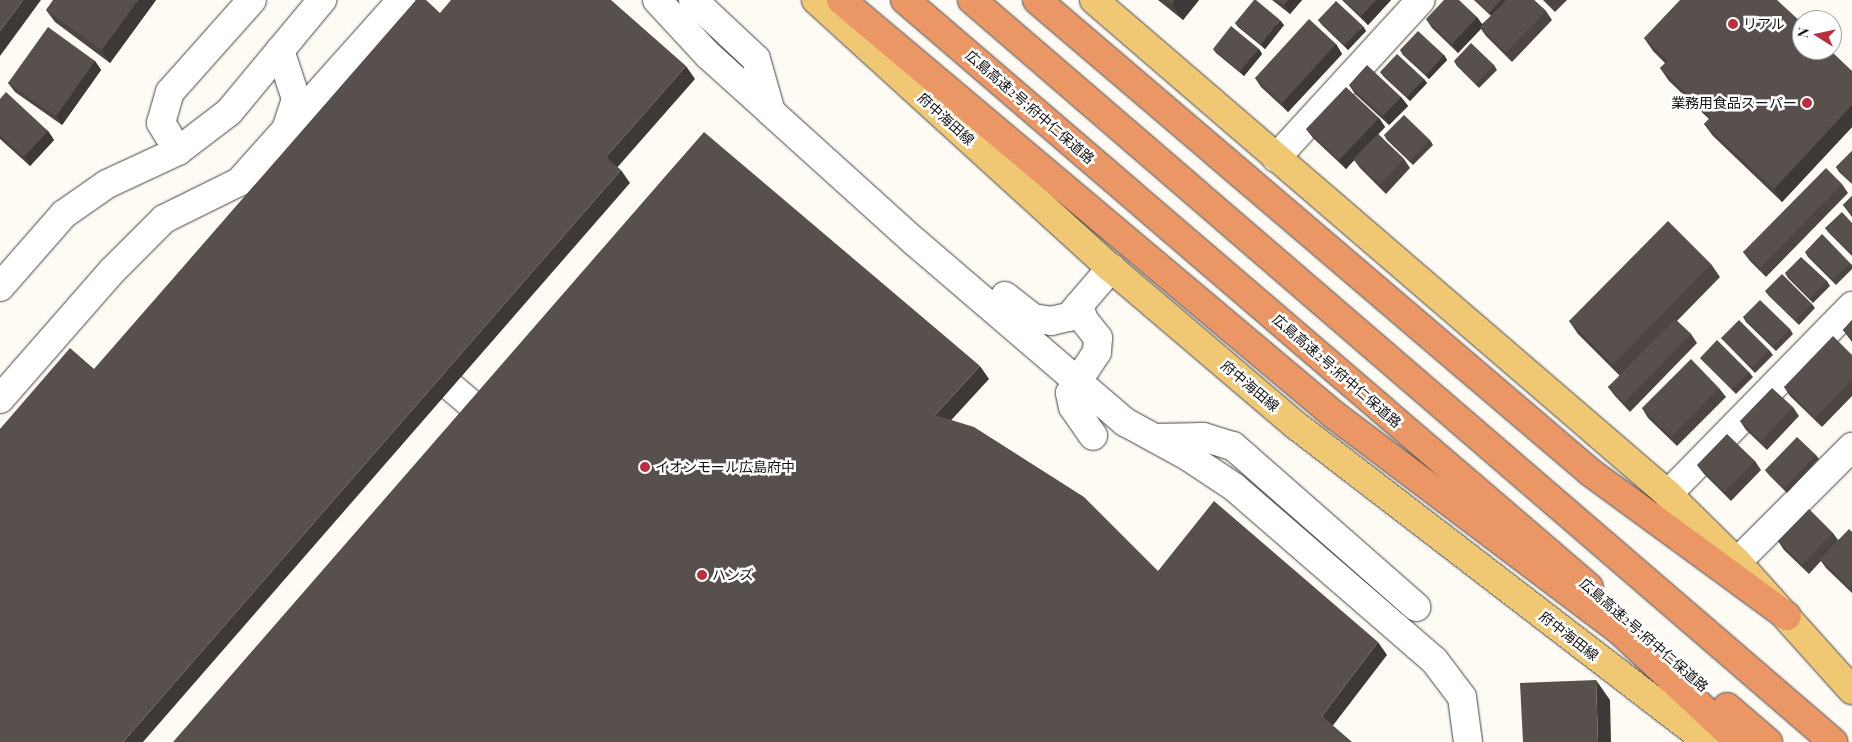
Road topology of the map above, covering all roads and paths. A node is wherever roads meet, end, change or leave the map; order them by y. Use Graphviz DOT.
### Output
graph roads {
  1 [pos="322,0"];
  2 [pos="402,0"];
  3 [pos="657,0"];
  4 [pos="693,0"];
  5 [pos="816,0"];
  6 [pos="841,0"];
  7 [pos="905,0"];
  8 [pos="972,0"];
  9 [pos="1037,0"];
  10 [pos="1094,0"];
  11 [pos="1421,0"];
  12 [pos="239,4"];
  13 [pos="280,50"];
  14 [pos="771,112"];
  15 [pos="287,129"];
  16 [pos="178,151"];
  17 [pos="1276,158"];
  18 [pos="944,266"];
  19 [pos="1111,268"];
  20 [pos="0,287"];
  21 [pos="1079,305"];
  22 [pos="1852,306"];
  23 [pos="1075,380"];
  24 [pos="402,382"];
  25 [pos="0,399"];
  26 [pos="1093,436"];
  27 [pos="506,437"];
  28 [pos="1155,438"];
  29 [pos="1852,447"];
  30 [pos="1668,494"];
  31 [pos="1737,562"];
  32 [pos="1416,607"];
  33 [pos="1787,616"];
  34 [pos="1852,690"];
  35 [pos="1468,742"];
  36 [pos="1708,742"];
  37 [pos="1739,742"];
  38 [pos="1768,742"];
  39 [pos="1833,742"];
  1 -- 13 [label="street"];
  2 -- 15 [label="street"];
  3 -- 14 [label="street"];
  4 -- 14 [label="street"];
  5 -- 19 [label="main road, 府中海田線"];
  6 -- 37 [label="highway"];
  7 -- 38 [label="highway, 広島高速2号;府中仁保道路"];
  8 -- 39 [label="highway"];
  9 -- 33 [label="highway"];
  10 -- 17 [label="main road"];
  11 -- 17 [label="street"];
  12 -- 16 [label="street"];
  13 -- 15 [label="street"];
  13 -- 16 [label="street"];
  14 -- 18 [label="street"];
  15 -- 25 [label="street"];
  16 -- 20 [label="street"];
  17 -- 30 [label="main road"];
  18 -- 21 [label="street"];
  18 -- 23 [label="street"];
  19 -- 21 [label="street"];
  19 -- 36 [label="main road, 府中海田線"];
  21 -- 23 [label="street"];
  22 -- 30 [label="street"];
  23 -- 26 [label="street"];
  23 -- 28 [label="street"];
  24 -- 27 [label="street"];
  28 -- 32 [label="street"];
  28 -- 35 [label="street"];
  29 -- 31 [label="street"];
  30 -- 31 [label="main road"];
  31 -- 33 [label="main road"];
  33 -- 34 [label="main road"];
}
